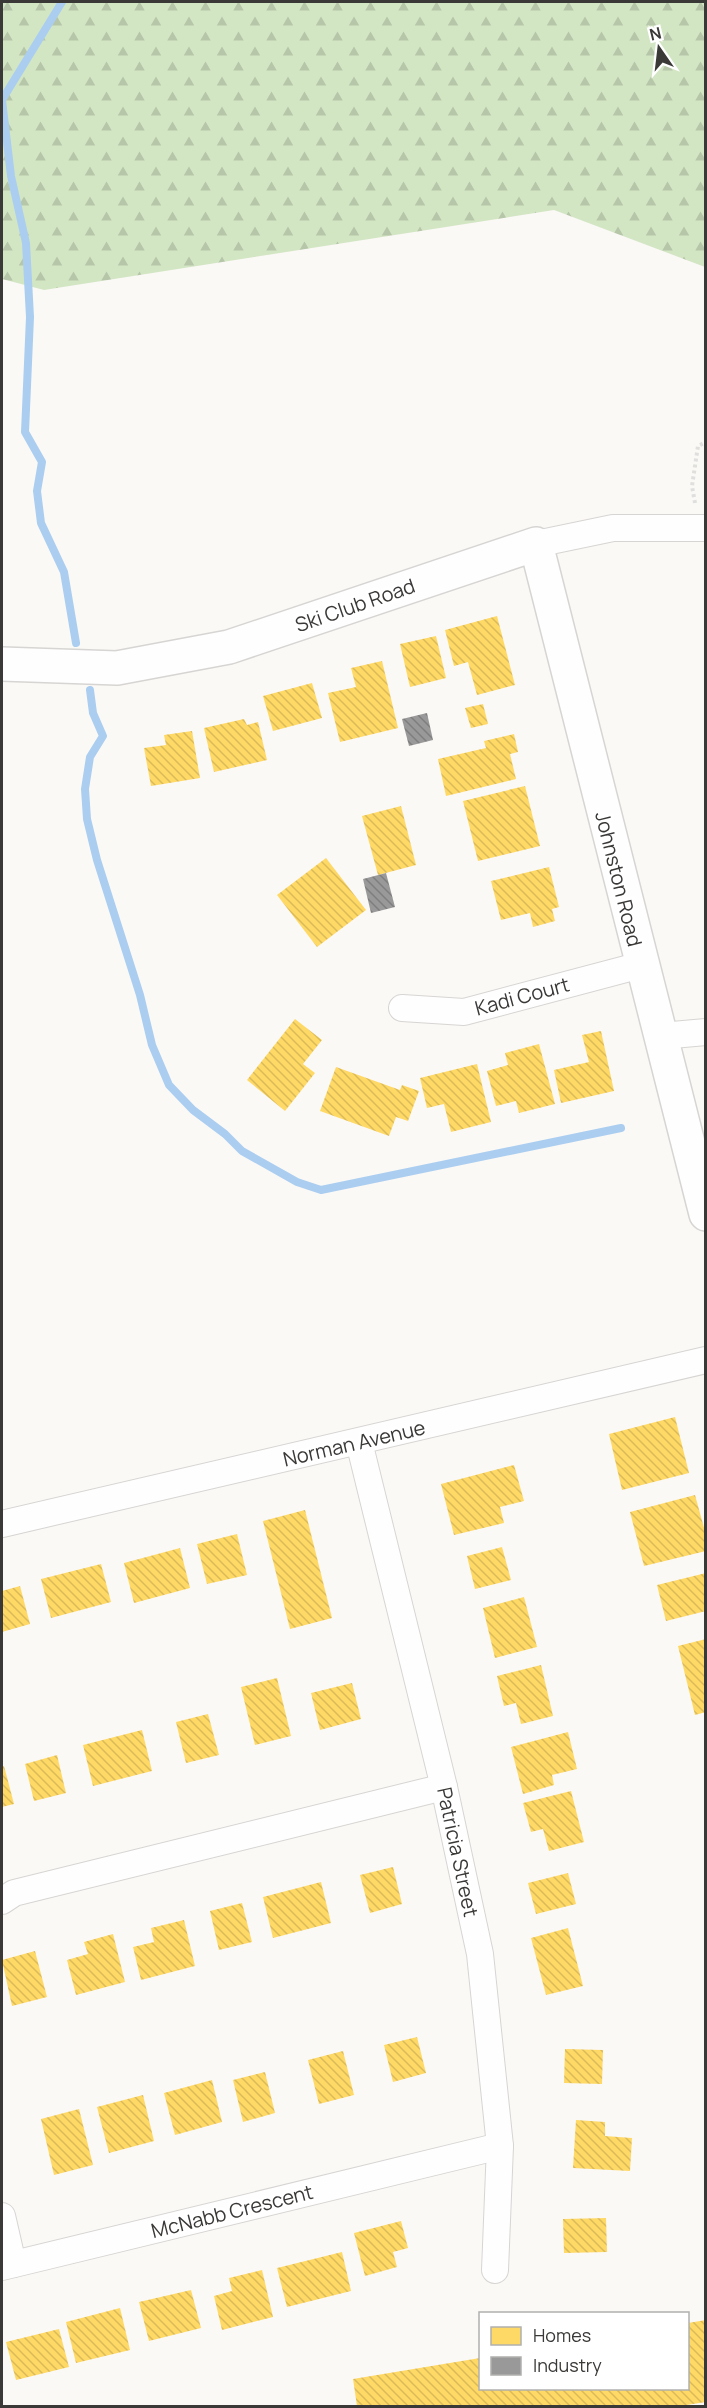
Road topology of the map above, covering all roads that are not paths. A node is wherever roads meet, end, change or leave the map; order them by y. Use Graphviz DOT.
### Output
graph roads {
  1 [pos="702,528"];
  2 [pos="536,544"];
  3 [pos="2,664"];
  4 [pos="641,965"];
  5 [pos="402,1008"];
  6 [pos="705,1032"];
  7 [pos="661,1036"];
  8 [pos="705,1214"];
  9 [pos="705,1360"];
  10 [pos="359,1442"];
  11 [pos="2,1524"];
  12 [pos="444,1787"];
  13 [pos="2,1901"];
  14 [pos="500,2146"];
  15 [pos="2,2216"];
  16 [pos="7,2266"];
  17 [pos="495,2270"];
  1 -- 2 [label="street, Ski Club Road"];
  2 -- 3 [label="street, Ski Club Road"];
  2 -- 4 [label="street, Johnston Road"];
  4 -- 5 [label="street, Kadi Court"];
  4 -- 7 [label="street, Johnston Road"];
  6 -- 7 [label="street"];
  7 -- 8 [label="street, Johnston Road"];
  9 -- 10 [label="street, Norman Avenue"];
  10 -- 11 [label="street, Norman Avenue"];
  10 -- 12 [label="street, Patricia Street"];
  12 -- 13 [label="street"];
  12 -- 14 [label="street, Patricia Street"];
  14 -- 16 [label="street, McNabb Crescent"];
  14 -- 17 [label="street, Patricia Street"];
  15 -- 16 [label="street, McNabb Crescent"];
}
